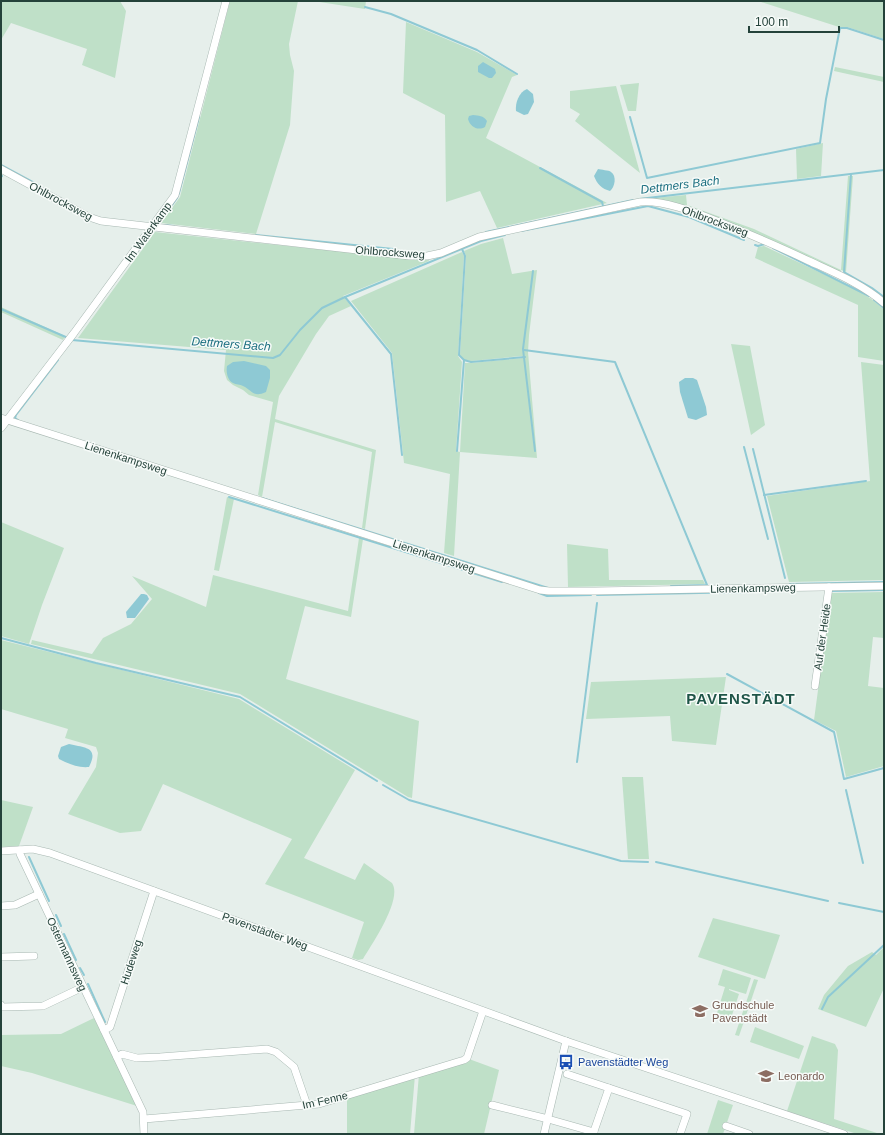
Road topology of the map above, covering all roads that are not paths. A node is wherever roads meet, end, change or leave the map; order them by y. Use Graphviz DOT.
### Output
graph roads {
  1 [pos="226,1"];
  2 [pos="1,169"];
  3 [pos="152,228"];
  4 [pos="884,302"];
  5 [pos="4,419"];
  6 [pos="1,428"];
  7 [pos="884,586"];
  8 [pos="829,587"];
  9 [pos="815,686"];
  10 [pos="20,850"];
  11 [pos="1,851"];
  12 [pos="154,891"];
  13 [pos="39,894"];
  14 [pos="1,906"];
  15 [pos="34,956"];
  16 [pos="1,957"];
  17 [pos="83,988"];
  18 [pos="1,1006"];
  19 [pos="483,1011"];
  20 [pos="104,1030"];
  21 [pos="566,1041"];
  22 [pos="117,1056"];
  23 [pos="567,1074"];
  24 [pos="609,1088"];
  25 [pos="307,1105"];
  26 [pos="492,1105"];
  27 [pos="144,1119"];
  28 [pos="548,1119"];
  29 [pos="726,1126"];
  30 [pos="593,1133"];
  31 [pos="144,1134"];
  32 [pos="544,1134"];
  33 [pos="680,1134"];
  34 [pos="749,1134"];
  35 [pos="844,1134"];
  1 -- 3 [label="street, Im Waterkamp"];
  2 -- 3 [label="street, Ohlbrocksweg"];
  3 -- 4 [label="street, Ohlbrocksweg"];
  3 -- 5 [label="street, Im Waterkamp"];
  5 -- 6 [label="street, Im Waterkamp"];
  5 -- 8 [label="street, Lienenkampsweg"];
  7 -- 8 [label="street, Lienenkampsweg"];
  8 -- 9 [label="street, Auf der Heide"];
  10 -- 11 [label="street, Pavenstädter Weg"];
  10 -- 12 [label="street, Pavenstädter Weg"];
  10 -- 13 [label="street, Ostermannsweg"];
  12 -- 19 [label="street, Pavenstädter Weg"];
  12 -- 20 [label="street, Hudeweg"];
  13 -- 14 [label="street"];
  13 -- 17 [label="street, Ostermannsweg"];
  15 -- 16 [label="street"];
  17 -- 18 [label="street"];
  17 -- 20 [label="street, Ostermannsweg"];
  19 -- 21 [label="street, Pavenstädter Weg"];
  19 -- 25 [label="street, Im Fenne"];
  20 -- 22 [label="street, Ostermannsweg"];
  21 -- 28 [label="street"];
  21 -- 35 [label="street, Pavenstädter Weg"];
  22 -- 25 [label="street"];
  22 -- 27 [label="street, Ostermannsweg"];
  23 -- 24 [label="street"];
  24 -- 30 [label="street"];
  24 -- 33 [label="street"];
  25 -- 27 [label="street, Im Fenne"];
  26 -- 28 [label="street"];
  27 -- 31 [label="street"];
  28 -- 30 [label="street"];
  28 -- 32 [label="street"];
  29 -- 34 [label="street"];
}
